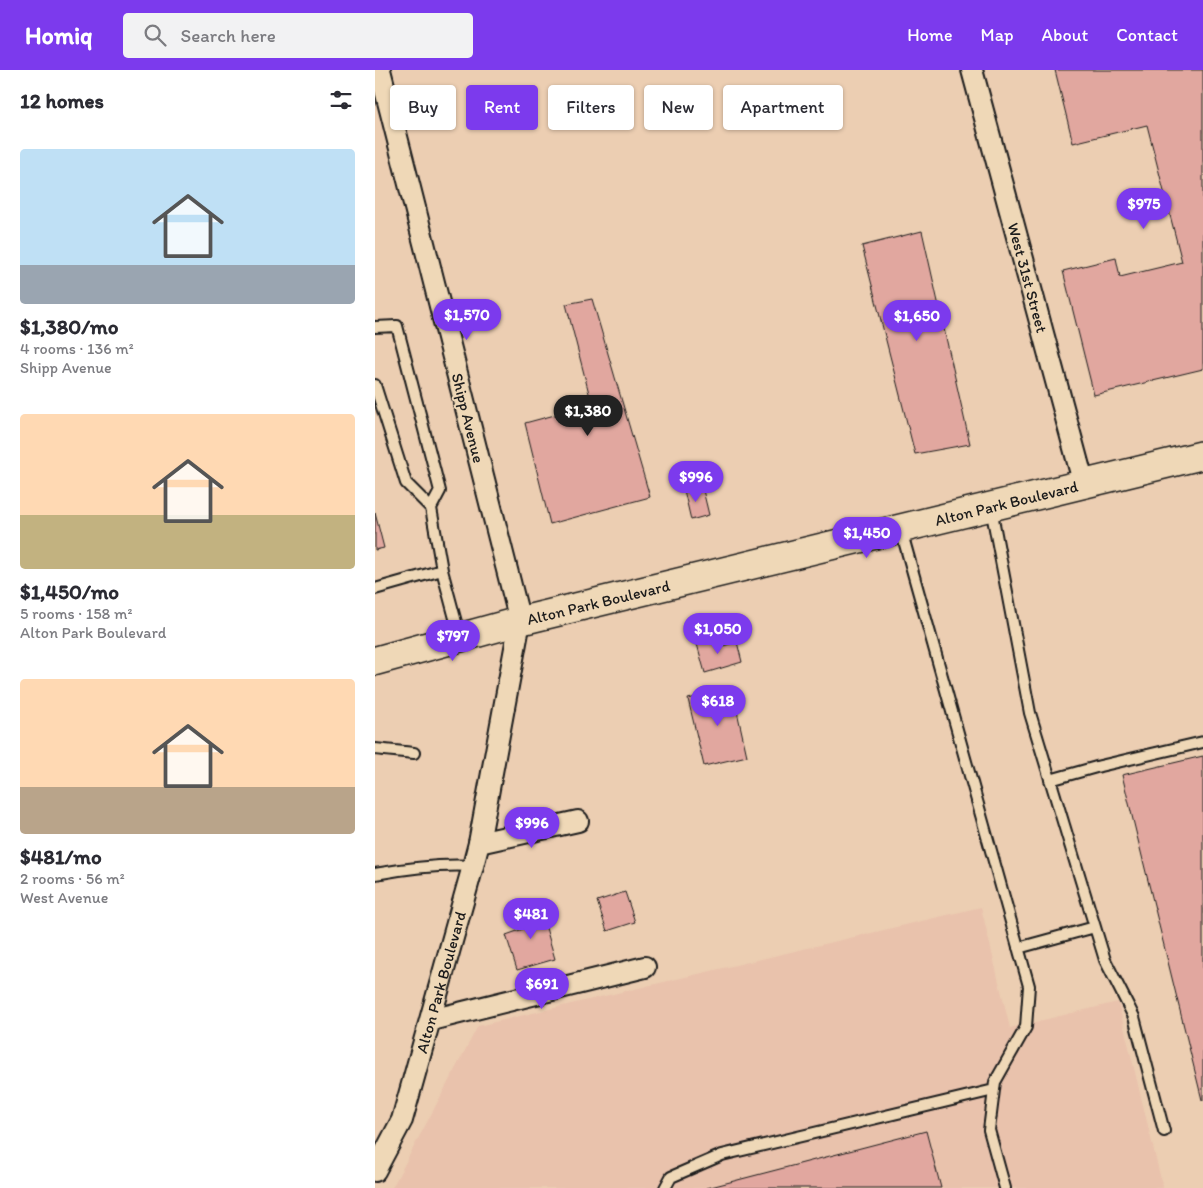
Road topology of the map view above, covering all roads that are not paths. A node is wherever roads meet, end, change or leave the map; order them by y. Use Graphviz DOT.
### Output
graph roads {
  1 [pos="380,70"];
  2 [pos="972,70"];
  3 [pos="375,327"];
  4 [pos="375,385"];
  5 [pos="1203,455"];
  6 [pos="1084,485"];
  7 [pos="991,507"];
  8 [pos="431,508"];
  9 [pos="901,529"];
  10 [pos="442,570"];
  11 [pos="375,589"];
  12 [pos="520,621"];
  13 [pos="460,638"];
  14 [pos="375,661"];
  15 [pos="1203,742"];
  16 [pos="375,749"];
  17 [pos="415,753"];
  18 [pos="1050,780"];
  19 [pos="578,821"];
  20 [pos="479,843"];
  21 [pos="473,866"];
  22 [pos="375,874"];
  23 [pos="1095,926"];
  24 [pos="1018,948"];
  25 [pos="645,967"];
  26 [pos="431,1020"];
  27 [pos="994,1090"];
  28 [pos="1164,1131"];
  29 [pos="375,1171"];
  30 [pos="665,1188"];
  31 [pos="1005,1188"];
  1 -- 12 [label="street, Shipp Avenue"];
  2 -- 6 [label="street, West 31st Street"];
  3 -- 8 [label="lane"];
  4 -- 8 [label="lane"];
  5 -- 6 [label="main road, Alton Park Boulevard"];
  6 -- 7 [label="main road, Alton Park Boulevard"];
  7 -- 9 [label="main road, Alton Park Boulevard"];
  7 -- 18 [label="lane"];
  8 -- 10 [label="lane"];
  9 -- 12 [label="main road, Alton Park Boulevard"];
  9 -- 24 [label="lane"];
  10 -- 11 [label="lane"];
  10 -- 13 [label="lane"];
  12 -- 13 [label="main road"];
  12 -- 20 [label="street, Alton Park Boulevard"];
  13 -- 14 [label="main road"];
  15 -- 18 [label="lane"];
  16 -- 17 [label="lane"];
  18 -- 23 [label="lane"];
  19 -- 20 [label="street"];
  20 -- 21 [label="street, Alton Park Boulevard"];
  21 -- 22 [label="lane"];
  21 -- 26 [label="street, Alton Park Boulevard"];
  23 -- 24 [label="lane"];
  23 -- 28 [label="lane"];
  24 -- 27 [label="lane"];
  25 -- 26 [label="street"];
  26 -- 29 [label="street, Alton Park Boulevard"];
  27 -- 30 [label="lane"];
  27 -- 31 [label="lane"];
}
